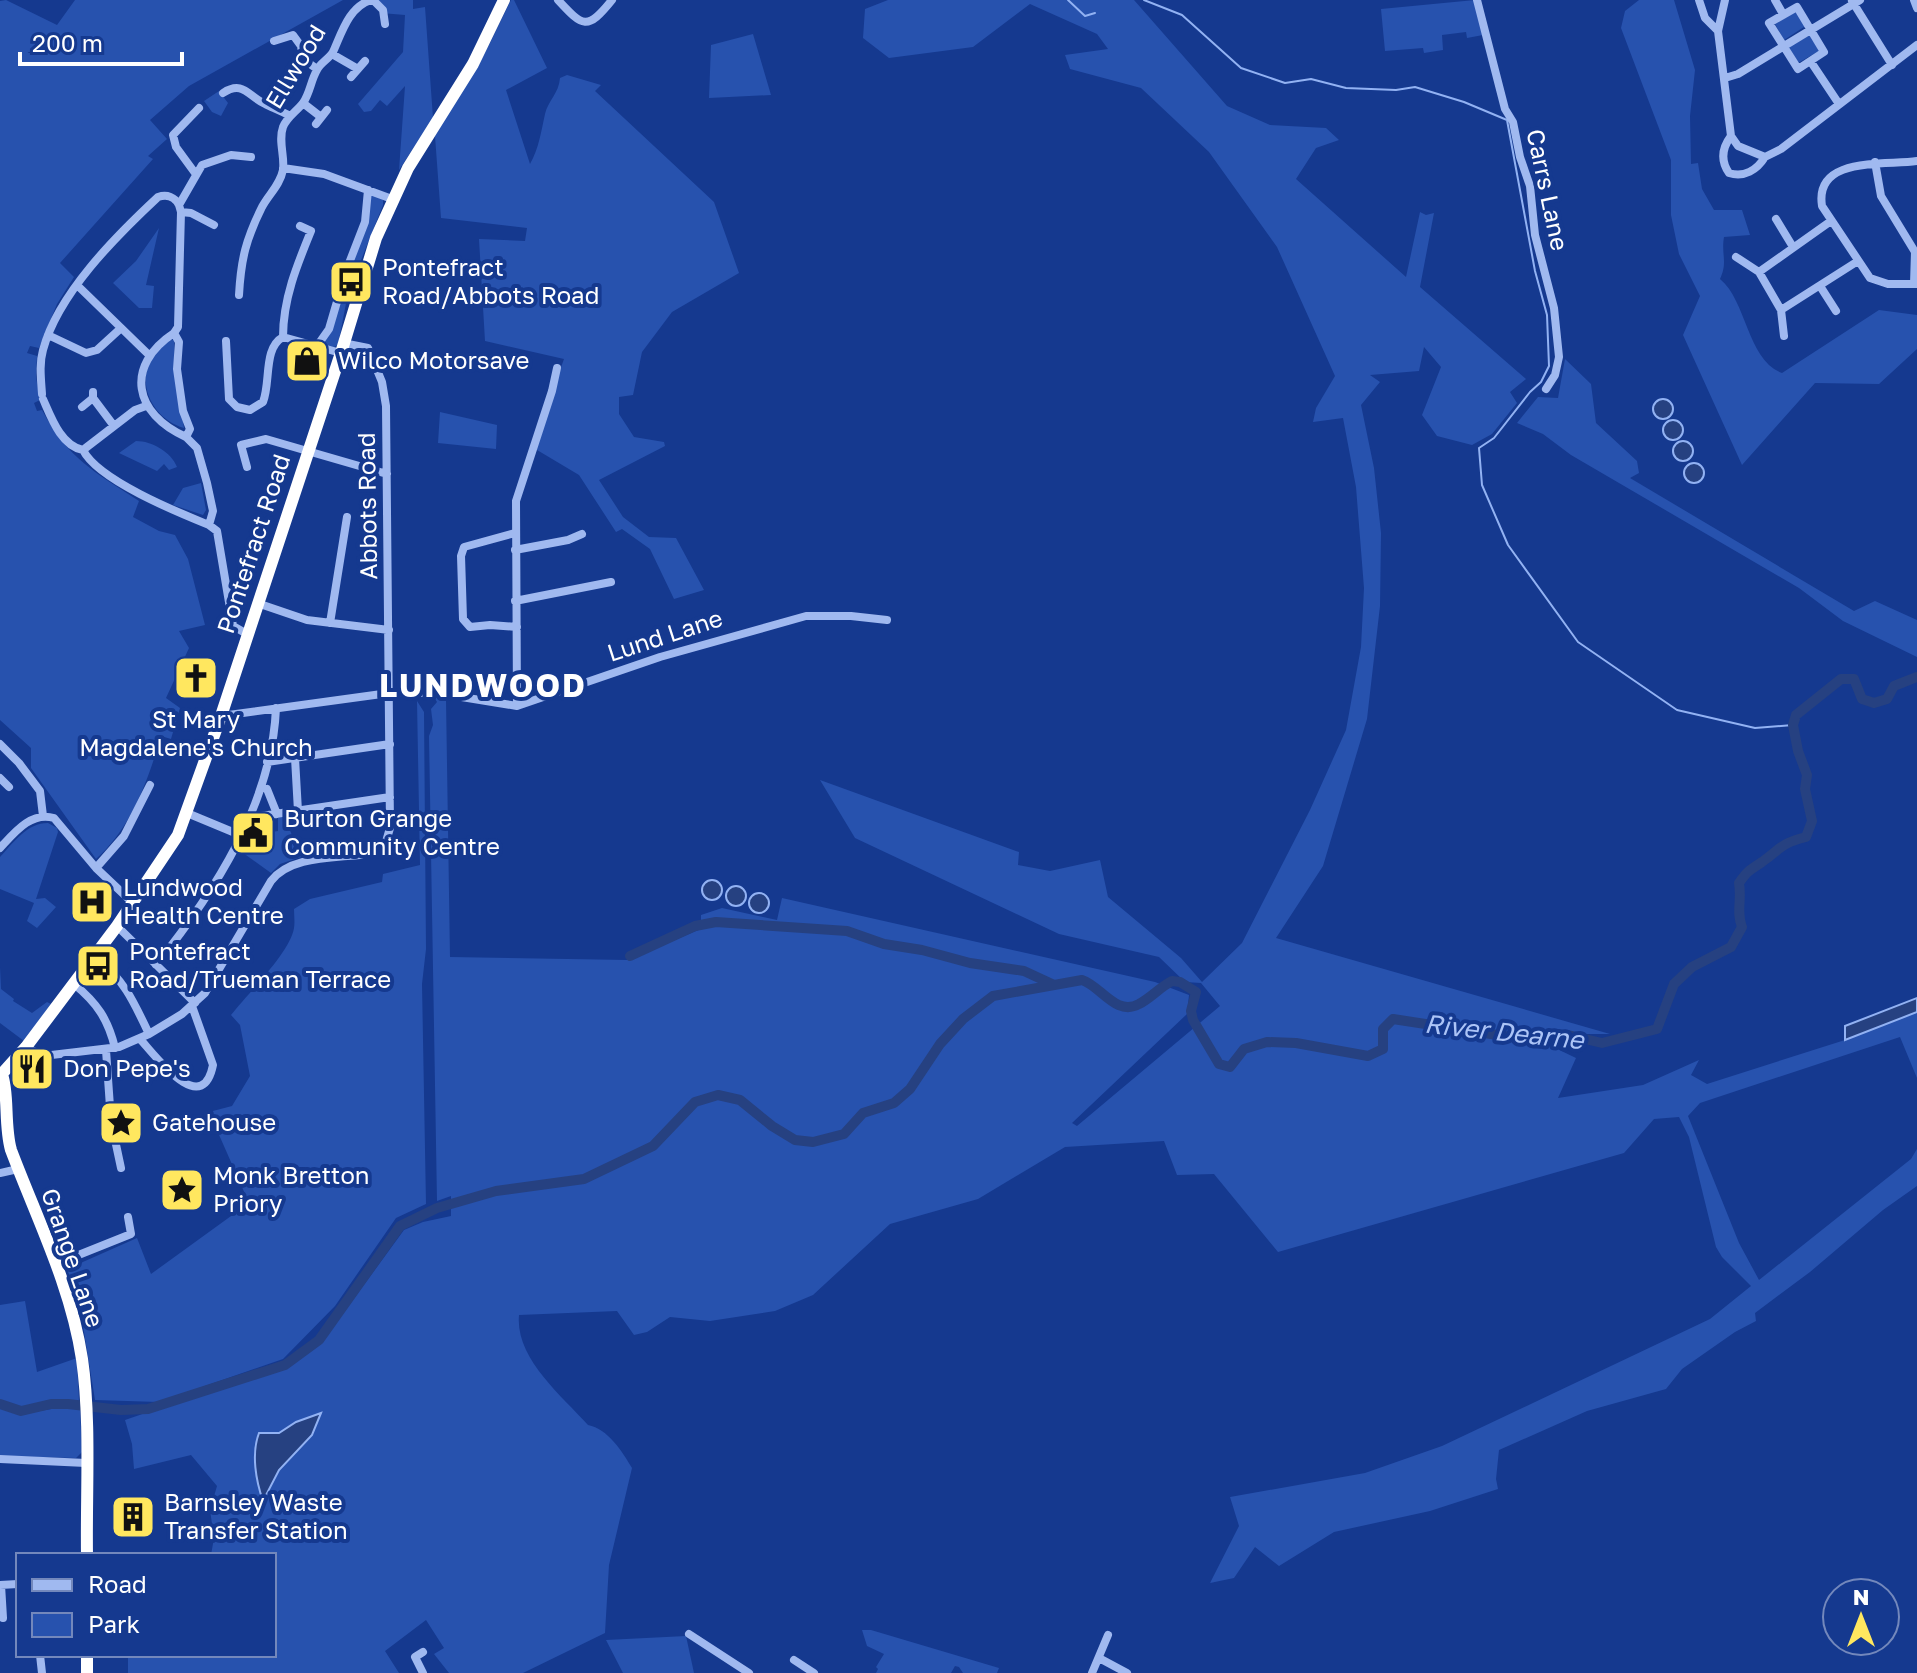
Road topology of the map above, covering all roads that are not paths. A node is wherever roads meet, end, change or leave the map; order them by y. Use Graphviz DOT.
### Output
graph roads {
  1 [pos="372,0"];
  2 [pos="504,0"];
  3 [pos="558,0"];
  4 [pos="612,0"];
  5 [pos="1477,0"];
  6 [pos="1699,0"];
  7 [pos="1725,0"];
  8 [pos="1775,0"];
  9 [pos="1914,0"];
  10 [pos="1855,2"];
  11 [pos="1917,8"];
  12 [pos="1783,14"];
  13 [pos="385,24"];
  14 [pos="1812,28"];
  15 [pos="1718,31"];
  16 [pos="274,41"];
  17 [pos="1783,45"];
  18 [pos="1917,45"];
  19 [pos="332,54"];
  20 [pos="365,61"];
  21 [pos="1811,62"];
  22 [pos="1892,65"];
  23 [pos="317,69"];
  24 [pos="358,69"];
  25 [pos="351,77"];
  26 [pos="1725,78"];
  27 [pos="223,93"];
  28 [pos="303,103"];
  29 [pos="1839,104"];
  30 [pos="199,108"];
  31 [pos="290,116"];
  32 [pos="321,117"];
  33 [pos="1731,136"];
  34 [pos="251,157"];
  35 [pos="1765,157"];
  36 [pos="1917,161"];
  37 [pos="1875,162"];
  38 [pos="283,168"];
  39 [pos="195,173"];
  40 [pos="368,190"];
  41 [pos="392,199"];
  42 [pos="180,209"];
  43 [pos="1776,219"];
  44 [pos="1831,221"];
  45 [pos="214,225"];
  46 [pos="300,226"];
  47 [pos="1793,247"];
  48 [pos="1736,257"];
  49 [pos="1858,261"];
  50 [pos="1759,272"];
  51 [pos="1915,284"];
  52 [pos="78,286"];
  53 [pos="1820,286"];
  54 [pos="239,295"];
  55 [pos="1781,310"];
  56 [pos="1836,311"];
  57 [pos="120,329"];
  58 [pos="174,333"];
  59 [pos="48,335"];
  60 [pos="1784,336"];
  61 [pos="283,337"];
  62 [pos="226,341"];
  63 [pos="317,346"];
  64 [pos="342,348"];
  65 [pos="149,355"];
  66 [pos="557,368"];
  67 [pos="1546,389"];
  68 [pos="146,406"];
  69 [pos="82,407"];
  70 [pos="114,426"];
  71 [pos="186,437"];
  72 [pos="83,450"];
  73 [pos="307,453"];
  74 [pos="247,467"];
  75 [pos="387,474"];
  76 [pos="347,517"];
  77 [pos="209,525"];
  78 [pos="515,533"];
  79 [pos="582,534"];
  80 [pos="515,550"];
  81 [pos="611,582"];
  82 [pos="515,601"];
  83 [pos="257,603"];
  84 [pos="887,620"];
  85 [pos="330,623"];
  86 [pos="517,627"];
  87 [pos="389,630"];
  88 [pos="247,634"];
  89 [pos="389,693"];
  90 [pos="517,706"];
  91 [pos="276,708"];
  92 [pos="221,716"];
  93 [pos="0,744"];
  94 [pos="390,744"];
  95 [pos="295,758"];
  96 [pos="267,762"];
  97 [pos="0,778"];
  98 [pos="150,785"];
  99 [pos="9,787"];
  100 [pos="267,789"];
  101 [pos="390,797"];
  102 [pos="298,811"];
  103 [pos="187,813"];
  104 [pos="277,814"];
  105 [pos="43,816"];
  106 [pos="248,818"];
  107 [pos="240,835"];
  108 [pos="1,845"];
  109 [pos="96,868"];
  110 [pos="133,903"];
  111 [pos="121,930"];
  112 [pos="95,956"];
  113 [pos="156,965"];
  114 [pos="74,984"];
  115 [pos="194,1005"];
  116 [pos="149,1034"];
  117 [pos="140,1039"];
  118 [pos="26,1047"];
  119 [pos="110,1049"];
  120 [pos="1,1076"];
  121 [pos="121,1168"];
  122 [pos="18,1169"];
  123 [pos="0,1173"];
  124 [pos="128,1217"];
  125 [pos="56,1264"];
  126 [pos="0,1459"];
  127 [pos="86,1463"];
  128 [pos="87,1553"];
  129 [pos="0,1585"];
  130 [pos="3,1618"];
  131 [pos="689,1634"];
  132 [pos="1108,1635"];
  133 [pos="423,1652"];
  134 [pos="1099,1658"];
  135 [pos="794,1660"];
  136 [pos="423,1673"];
  137 [pos="749,1673"];
  138 [pos="814,1673"];
  139 [pos="1092,1673"];
  140 [pos="1127,1673"];
  1 -- 13 [label="street, Ellwood"];
  1 -- 19 [label="street, Ellwood"];
  2 -- 41 [label="highway, Pontefract Road"];
  3 -- 4 [label="street"];
  5 -- 67 [label="street, Carrs Lane"];
  6 -- 15 [label="street"];
  7 -- 15 [label="street"];
  8 -- 12 [label="street"];
  9 -- 11 [label="street"];
  10 -- 14 [label="street"];
  10 -- 22 [label="street"];
  12 -- 14 [label="street"];
  12 -- 17 [label="street"];
  14 -- 17 [label="street"];
  14 -- 21 [label="street"];
  15 -- 26 [label="street"];
  16 -- 23 [label="street"];
  17 -- 21 [label="street"];
  17 -- 26 [label="street"];
  18 -- 22 [label="street"];
  19 -- 23 [label="street, Ellwood"];
  19 -- 24 [label="street"];
  20 -- 24 [label="street"];
  21 -- 29 [label="street"];
  22 -- 29 [label="street"];
  23 -- 28 [label="street, Ellwood"];
  24 -- 25 [label="street"];
  26 -- 33 [label="street"];
  27 -- 31 [label="street"];
  28 -- 31 [label="street, Ellwood"];
  28 -- 32 [label="street"];
  29 -- 35 [label="street"];
  30 -- 39 [label="street"];
  31 -- 38 [label="street, Ellwood"];
  33 -- 35 [label="street"];
  33 -- 35 [label="street"];
  34 -- 39 [label="street"];
  36 -- 37 [label="street"];
  37 -- 44 [label="street"];
  37 -- 51 [label="street"];
  38 -- 40 [label="street"];
  38 -- 54 [label="street"];
  39 -- 42 [label="street"];
  40 -- 41 [label="street"];
  40 -- 63 [label="street"];
  41 -- 64 [label="highway, Pontefract Road"];
  42 -- 45 [label="street"];
  42 -- 52 [label="street"];
  42 -- 58 [label="street"];
  43 -- 47 [label="street"];
  44 -- 47 [label="street"];
  44 -- 49 [label="street"];
  46 -- 61 [label="street"];
  47 -- 50 [label="street"];
  48 -- 50 [label="street"];
  49 -- 51 [label="street"];
  49 -- 53 [label="street"];
  50 -- 55 [label="street"];
  52 -- 57 [label="street"];
  52 -- 59 [label="street"];
  53 -- 55 [label="street"];
  53 -- 56 [label="street"];
  55 -- 60 [label="street"];
  57 -- 59 [label="street"];
  57 -- 65 [label="street"];
  58 -- 65 [label="street"];
  58 -- 71 [label="street"];
  59 -- 72 [label="street"];
  61 -- 62 [label="street"];
  61 -- 63 [label="street"];
  63 -- 64 [label="street"];
  64 -- 73 [label="highway, Pontefract Road"];
  64 -- 75 [label="street, Abbots Road"];
  65 -- 68 [label="street"];
  66 -- 78 [label="street"];
  68 -- 70 [label="street"];
  68 -- 71 [label="street"];
  69 -- 70 [label="street"];
  70 -- 72 [label="street"];
  71 -- 77 [label="street"];
  72 -- 77 [label="street"];
  73 -- 74 [label="street"];
  73 -- 75 [label="street"];
  73 -- 83 [label="highway, Pontefract Road"];
  75 -- 87 [label="street, Abbots Road"];
  76 -- 85 [label="street"];
  77 -- 88 [label="street"];
  78 -- 80 [label="street"];
  78 -- 86 [label="street"];
  79 -- 80 [label="street"];
  80 -- 82 [label="street"];
  81 -- 82 [label="street"];
  82 -- 86 [label="street"];
  83 -- 85 [label="street"];
  83 -- 88 [label="highway, Pontefract Road"];
  84 -- 90 [label="street, Lund Lane"];
  85 -- 87 [label="street"];
  86 -- 90 [label="street"];
  87 -- 89 [label="street, Abbots Road"];
  88 -- 92 [label="highway, Pontefract Road"];
  89 -- 90 [label="street, Lund Lane"];
  89 -- 91 [label="street, Lund Lane"];
  89 -- 94 [label="street, Abbots Road"];
  91 -- 92 [label="street, Lund Lane"];
  91 -- 96 [label="street"];
  92 -- 103 [label="highway, Pontefract Road"];
  93 -- 105 [label="street"];
  94 -- 95 [label="street"];
  94 -- 101 [label="street, Abbots Road"];
  95 -- 96 [label="street"];
  95 -- 102 [label="street"];
  96 -- 106 [label="street"];
  97 -- 99 [label="street"];
  98 -- 109 [label="street"];
  100 -- 104 [label="street"];
  101 -- 102 [label="street"];
  101 -- 115 [label="street, Abbots Road"];
  102 -- 104 [label="street"];
  103 -- 107 [label="street"];
  103 -- 110 [label="highway, Pontefract Road"];
  104 -- 106 [label="street"];
  105 -- 108 [label="street"];
  105 -- 109 [label="street"];
  106 -- 107 [label="street"];
  107 -- 113 [label="street"];
  109 -- 110 [label="street"];
  110 -- 112 [label="highway, Pontefract Road"];
  111 -- 113 [label="street"];
  112 -- 114 [label="highway, Pontefract Road"];
  112 -- 116 [label="street"];
  113 -- 115 [label="street"];
  114 -- 118 [label="highway, Pontefract Road"];
  114 -- 119 [label="street"];
  115 -- 116 [label="street"];
  115 -- 117 [label="street"];
  116 -- 117 [label="street"];
  117 -- 119 [label="street"];
  118 -- 119 [label="street"];
  118 -- 120 [label="highway, Pontefract Road"];
  119 -- 121 [label="street"];
  120 -- 122 [label="highway, Grange Lane"];
  122 -- 123 [label="street"];
  122 -- 125 [label="highway, Grange Lane"];
  124 -- 125 [label="street"];
  125 -- 127 [label="highway, Grange Lane"];
  126 -- 127 [label="street"];
  127 -- 128 [label="highway, Grange Lane"];
  129 -- 130 [label="street"];
  131 -- 137 [label="street"];
  132 -- 134 [label="street"];
  133 -- 136 [label="street"];
  134 -- 139 [label="street"];
  134 -- 140 [label="street"];
  135 -- 138 [label="street"];
}
